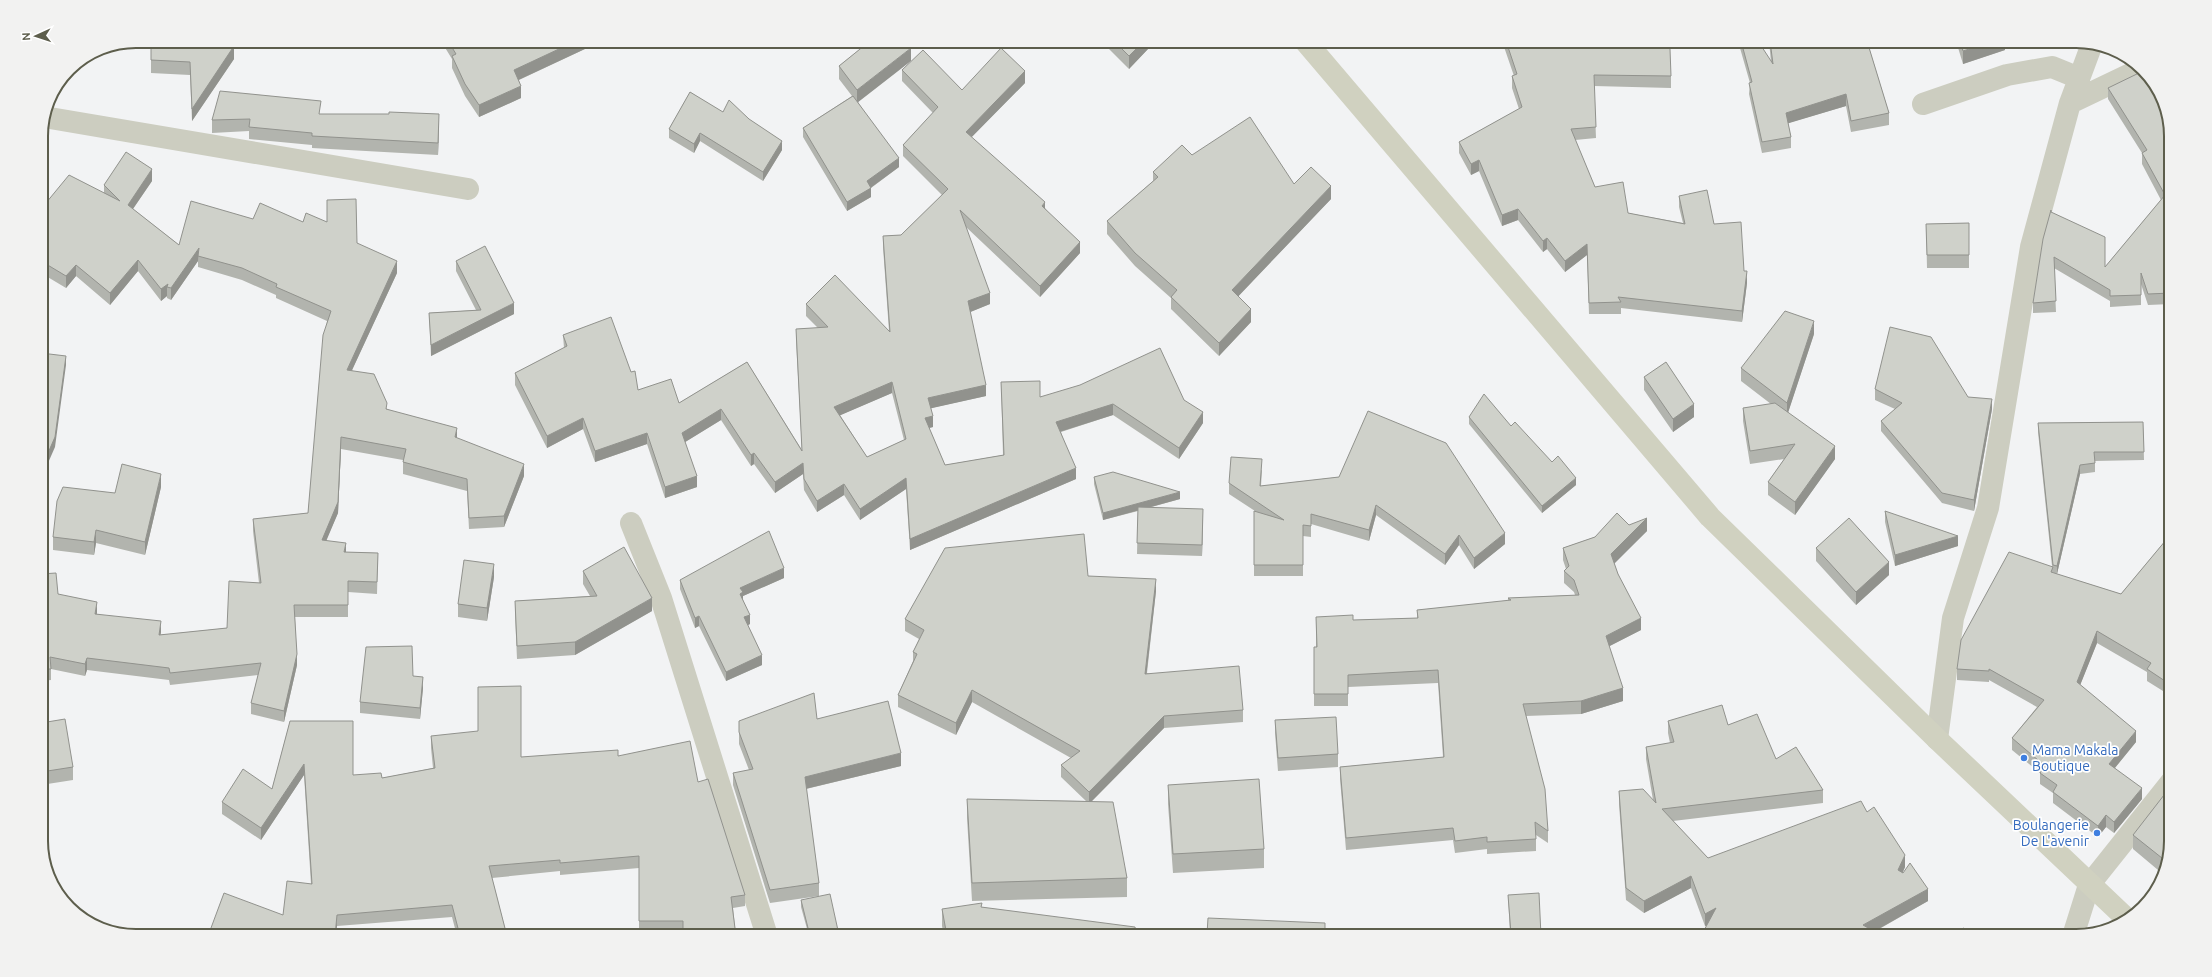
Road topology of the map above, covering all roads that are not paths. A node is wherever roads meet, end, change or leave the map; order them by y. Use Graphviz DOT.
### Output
graph roads {
  1 [pos="1311,48"];
  2 [pos="2090,49"];
  3 [pos="2136,72"];
  4 [pos="2079,78"];
  5 [pos="2070,103"];
  6 [pos="1923,104"];
  7 [pos="50,118"];
  8 [pos="468,189"];
  9 [pos="631,524"];
  10 [pos="1937,739"];
  11 [pos="2164,791"];
  12 [pos="2089,885"];
  13 [pos="2123,915"];
  14 [pos="765,929"];
  15 [pos="2075,929"];
  1 -- 10 [label="main road"];
  2 -- 4 [label="street"];
  3 -- 5 [label="street"];
  4 -- 5 [label="street"];
  4 -- 6 [label="street"];
  5 -- 10 [label="street"];
  7 -- 8 [label="street"];
  9 -- 14 [label="street"];
  10 -- 12 [label="main road"];
  11 -- 12 [label="street"];
  12 -- 13 [label="main road"];
  12 -- 15 [label="street"];
}
